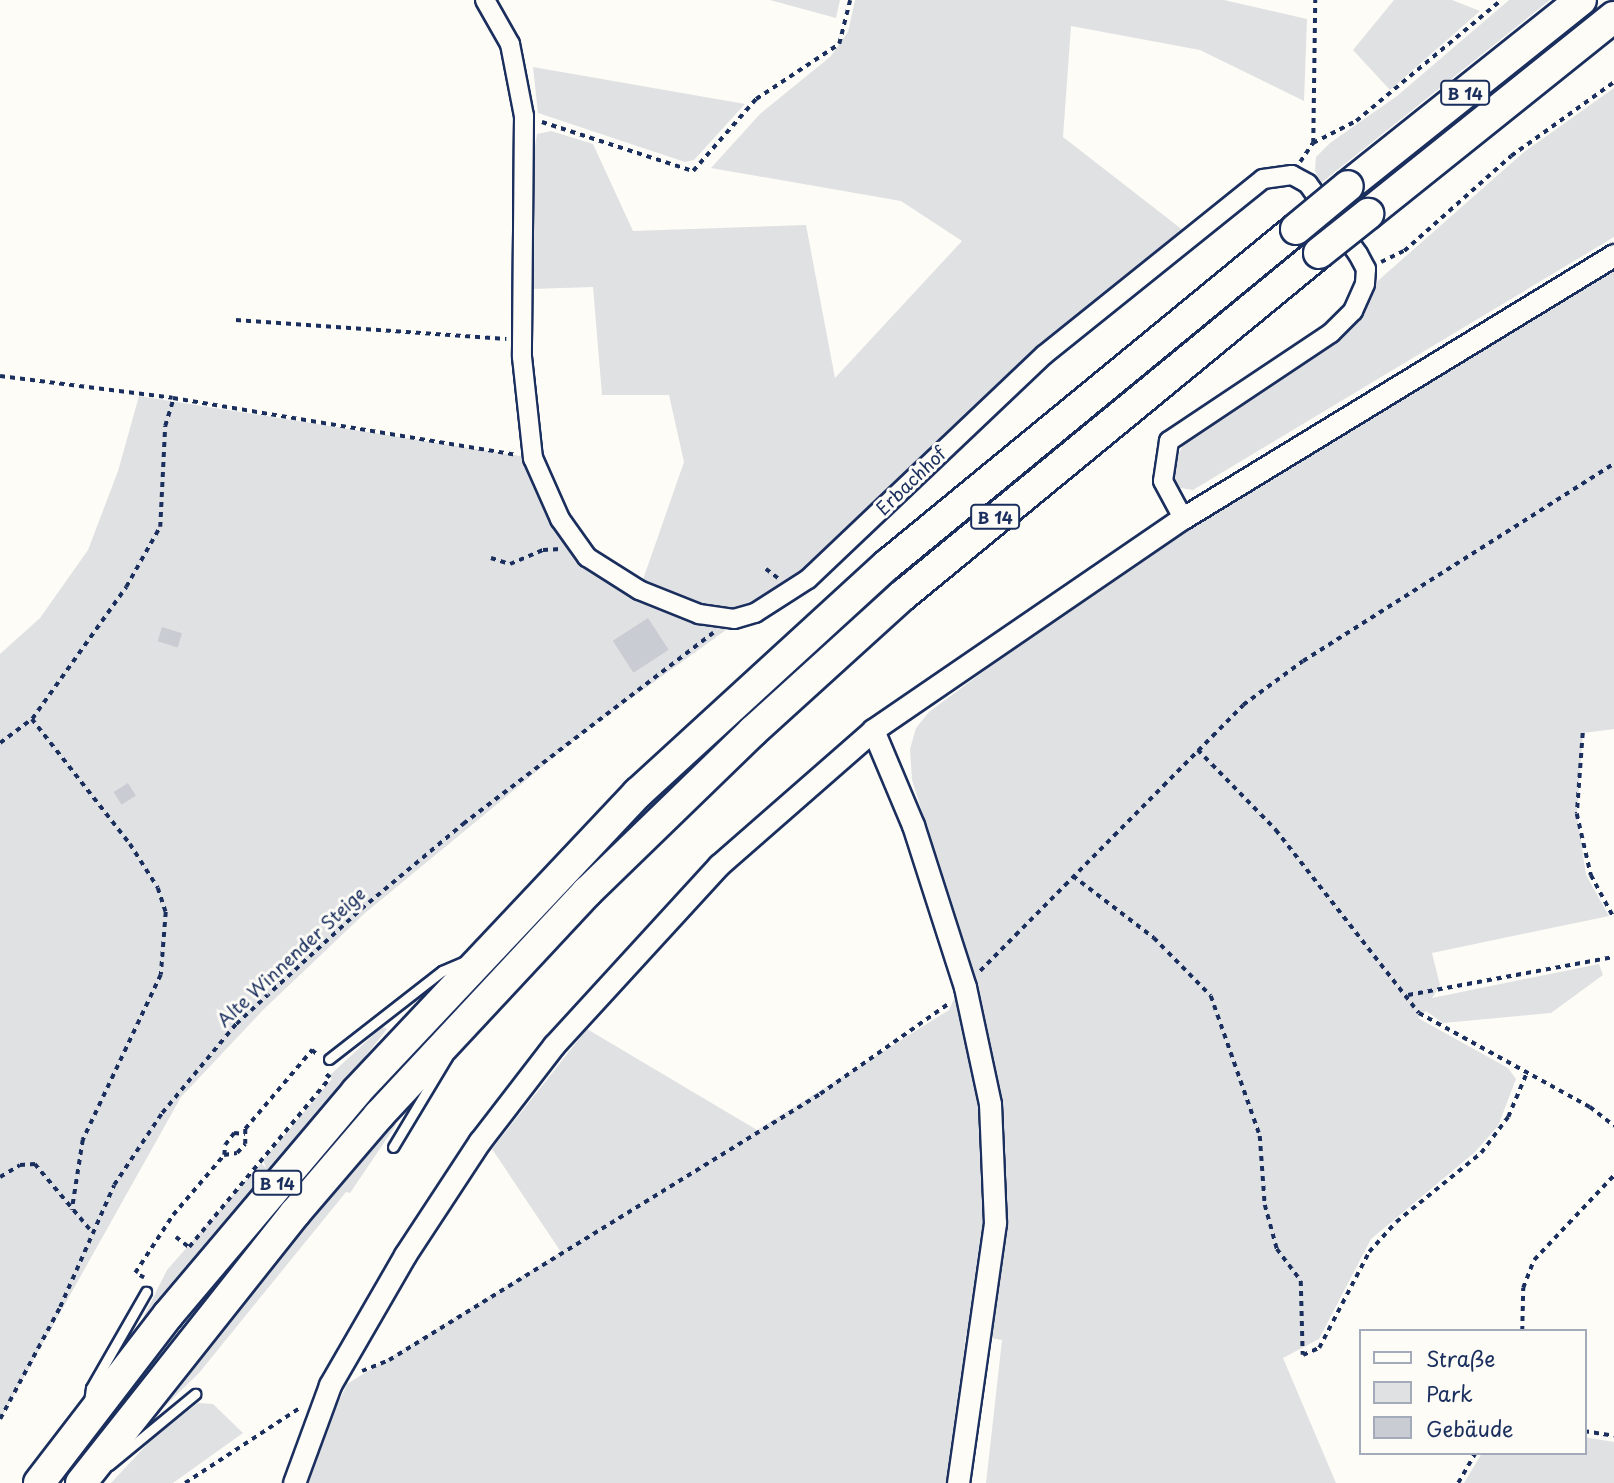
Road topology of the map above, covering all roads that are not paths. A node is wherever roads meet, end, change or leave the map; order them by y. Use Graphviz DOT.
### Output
graph roads {
  1 [pos="485,0"];
  2 [pos="1581,0"];
  3 [pos="1614,18"];
  4 [pos="1614,255"];
  5 [pos="1183,518"];
  6 [pos="873,730"];
  7 [pos="481,955"];
  8 [pos="457,1029"];
  9 [pos="327,1060"];
  10 [pos="393,1147"];
  11 [pos="146,1292"];
  12 [pos="195,1394"];
  13 [pos="86,1421"];
  14 [pos="84,1478"];
  15 [pos="40,1483"];
  16 [pos="294,1483"];
  17 [pos="958,1483"];
  1 -- 5 [label="street, Erbachhof"];
  2 -- 7 [label="highway, B 14, bridge"];
  3 -- 8 [label="highway, B 14, bridge"];
  4 -- 5 [label="street"];
  5 -- 6 [label="street"];
  6 -- 16 [label="street"];
  6 -- 17 [label="street"];
  7 -- 9 [label="lane"];
  7 -- 13 [label="highway, B 14"];
  8 -- 10 [label="lane"];
  8 -- 14 [label="highway, B 14"];
  11 -- 13 [label="lane"];
  12 -- 14 [label="lane"];
  13 -- 15 [label="highway, B 14"];
}
